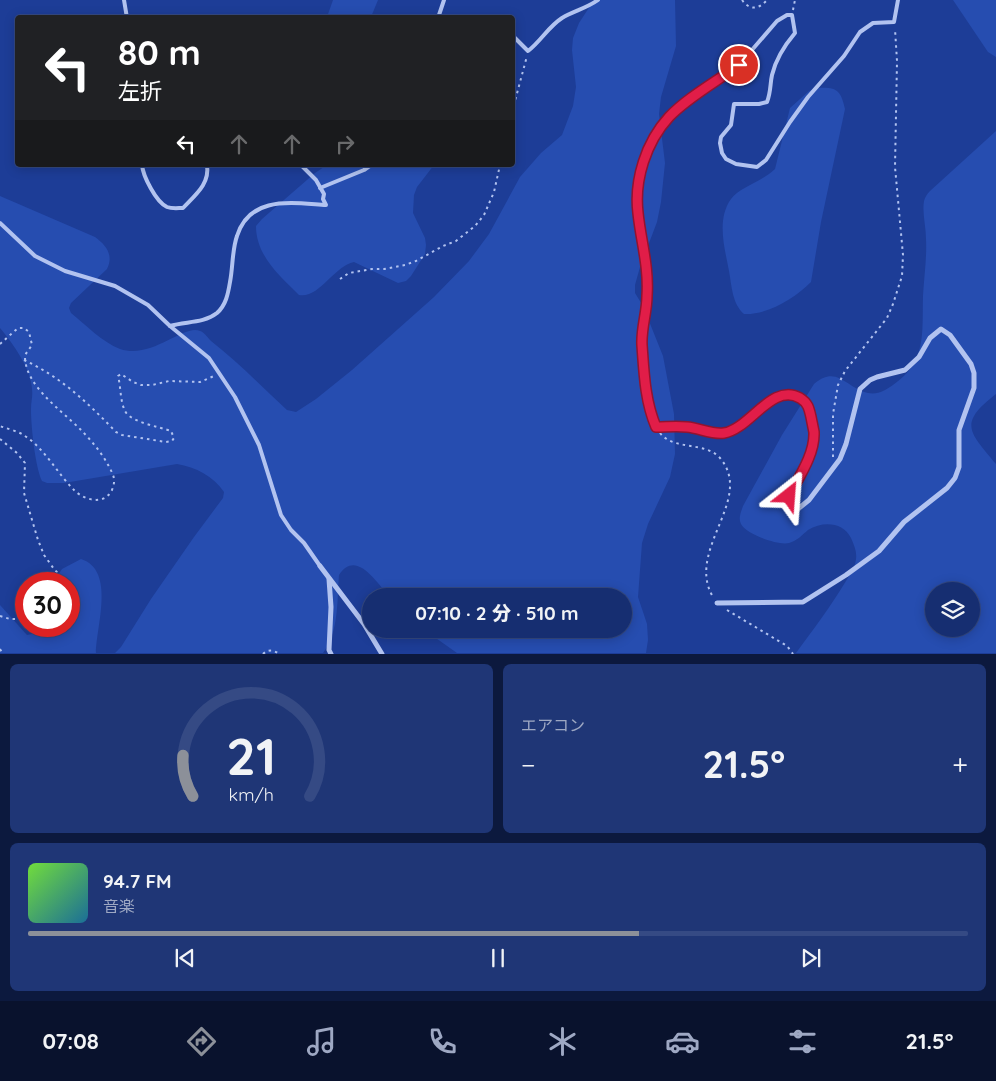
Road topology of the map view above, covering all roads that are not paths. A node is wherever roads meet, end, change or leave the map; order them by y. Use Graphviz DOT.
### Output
graph roads {
  1 [pos="124,0"];
  2 [pos="444,0"];
  3 [pos="598,0"];
  4 [pos="898,0"];
  5 [pos="126,15"];
  6 [pos="439,15"];
  7 [pos="515,38"];
  8 [pos="142,167"];
  9 [pos="207,167"];
  10 [pos="303,167"];
  11 [pos="368,167"];
  12 [pos="320,188"];
  13 [pos="0,223"];
  14 [pos="170,326"];
  15 [pos="656,427"];
  16 [pos="320,566"];
  17 [pos="329,578"];
  18 [pos="717,603"];
  19 [pos="331,654"];
  20 [pos="382,654"];
  1 -- 5 [label="lane"];
  2 -- 6 [label="lane"];
  3 -- 7 [label="lane"];
  4 -- 15 [label="lane"];
  8 -- 9 [label="lane"];
  10 -- 12 [label="lane"];
  11 -- 12 [label="lane"];
  12 -- 14 [label="lane"];
  13 -- 14 [label="lane"];
  14 -- 16 [label="lane"];
  15 -- 18 [label="street"];
  16 -- 17 [label="street"];
  17 -- 19 [label="street"];
  17 -- 20 [label="street"];
}
